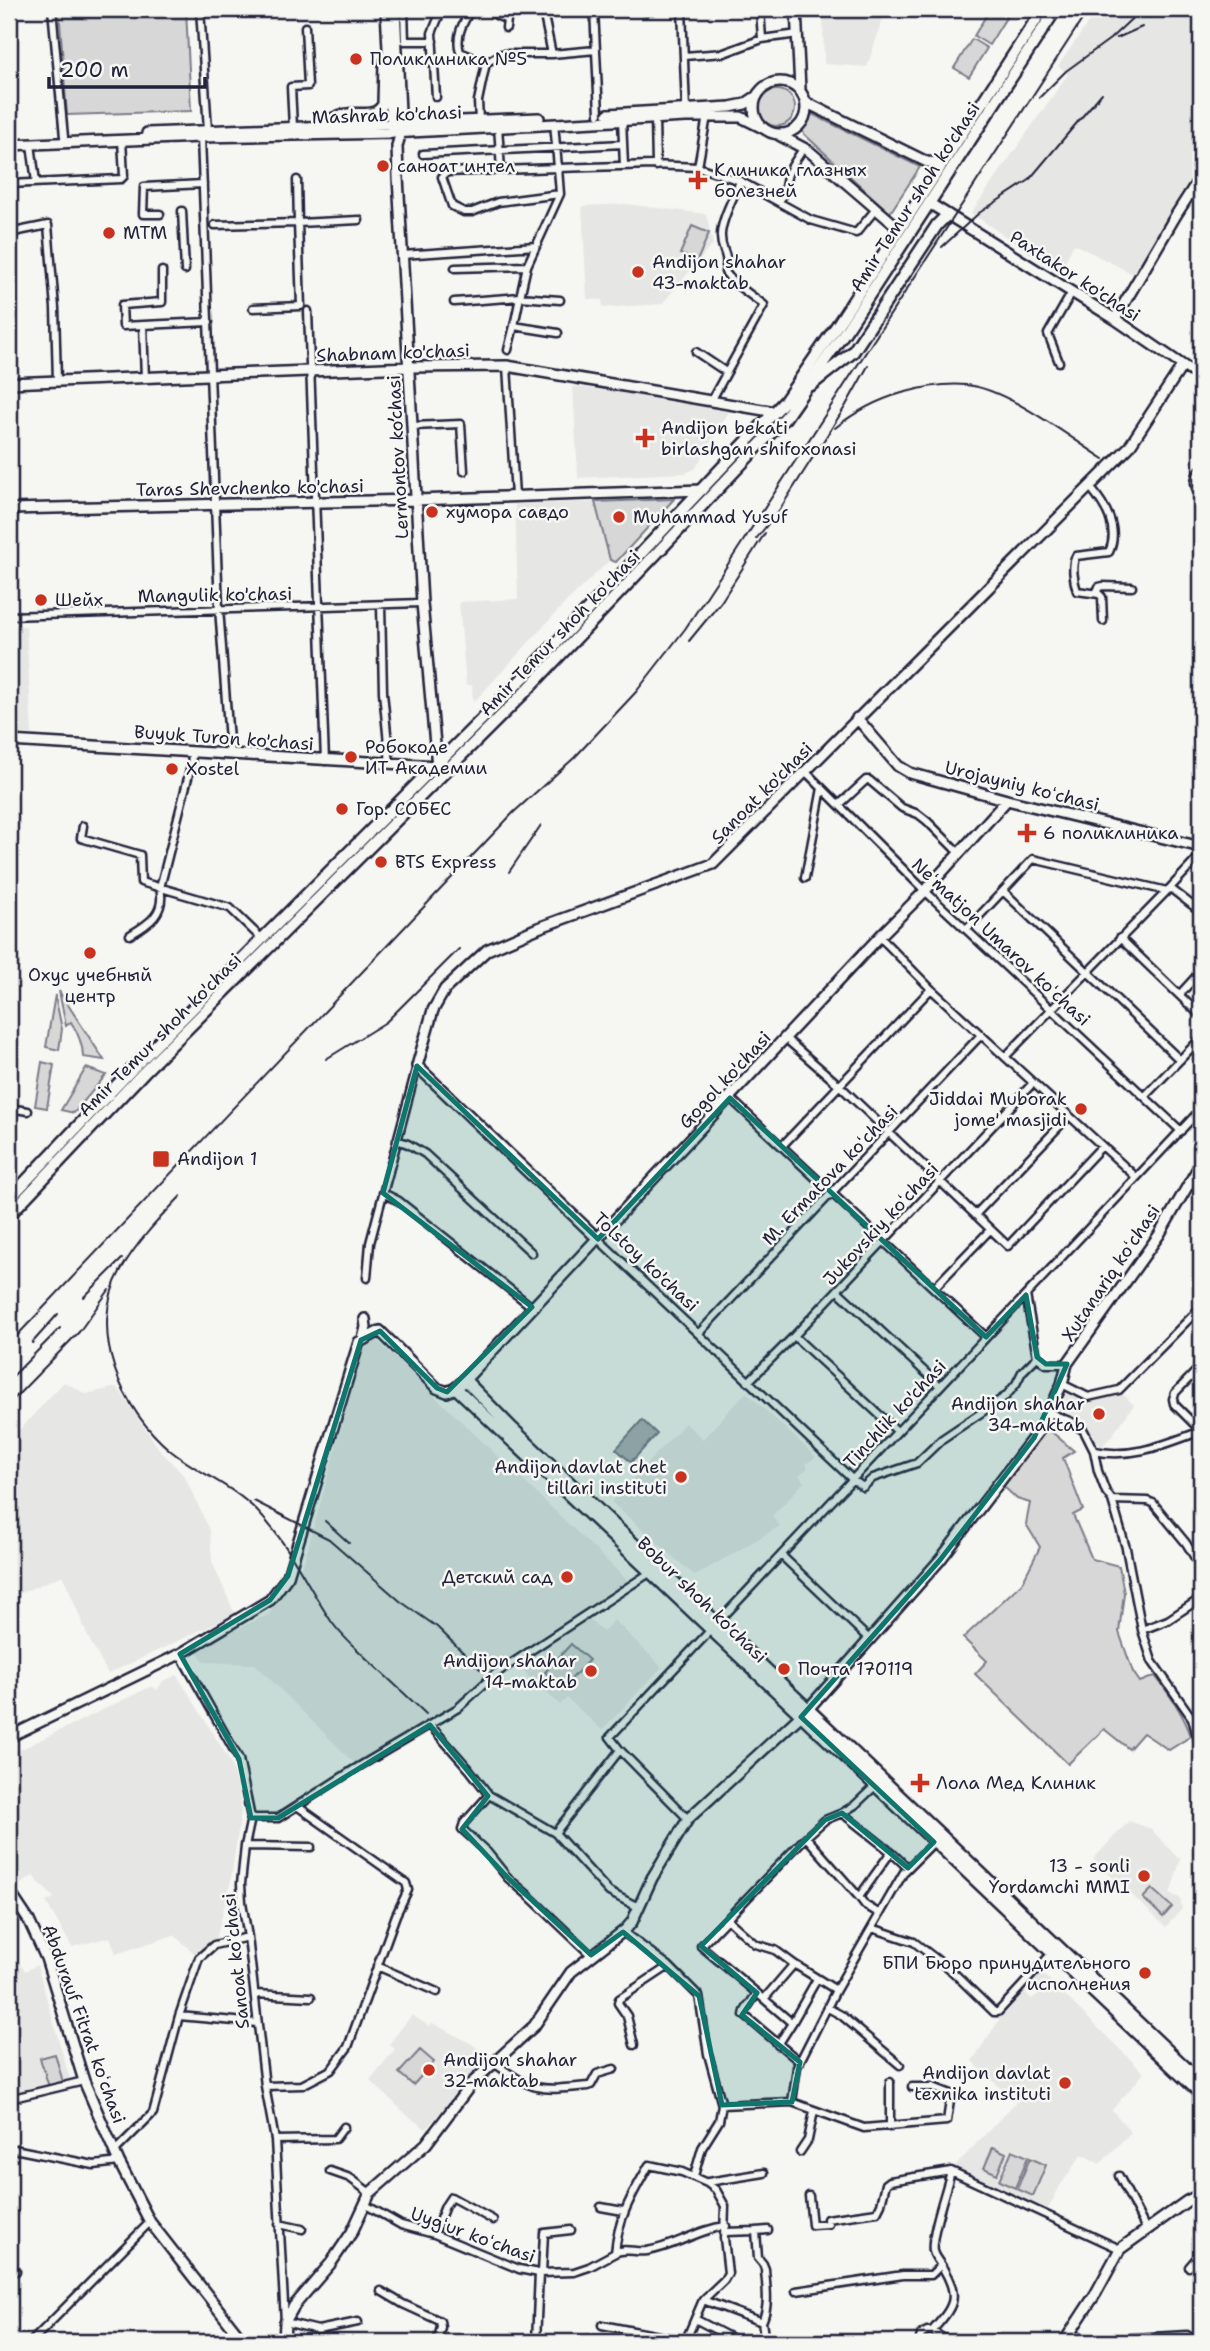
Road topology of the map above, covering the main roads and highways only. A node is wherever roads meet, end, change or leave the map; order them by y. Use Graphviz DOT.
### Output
graph roads {
  1 [pos="386,9"];
  2 [pos="395,9"];
  3 [pos="796,9"];
  4 [pos="1042,9"];
  5 [pos="1056,9"];
  6 [pos="388,47"];
  7 [pos="800,58"];
  8 [pos="781,81"];
  9 [pos="800,89"];
  10 [pos="757,96"];
  11 [pos="807,103"];
  12 [pos="322,127"];
  13 [pos="396,128"];
  14 [pos="763,128"];
  15 [pos="774,133"];
  16 [pos="204,134"];
  17 [pos="9,142"];
  18 [pos="942,163"];
  19 [pos="1201,176"];
  20 [pos="929,204"];
  21 [pos="947,215"];
  22 [pos="897,231"];
  23 [pos="1115,319"];
  24 [pos="844,324"];
  25 [pos="1182,366"];
  26 [pos="408,367"];
  27 [pos="1201,379"];
  28 [pos="9,383"];
  29 [pos="805,390"];
  30 [pos="775,412"];
  31 [pos="1201,471"];
  32 [pos="702,490"];
  33 [pos="1201,492"];
  34 [pos="415,500"];
  35 [pos="9,509"];
  36 [pos="857,718"];
  37 [pos="9,741"];
  38 [pos="441,770"];
  39 [pos="1007,800"];
  40 [pos="1201,847"];
  41 [pos="417,1066"];
  42 [pos="140,1068"];
  43 [pos="1201,1163"];
  44 [pos="9,1199"];
  45 [pos="9,1215"];
  46 [pos="598,1239"];
  47 [pos="365,1319"];
  48 [pos="363,1339"];
  49 [pos="465,1380"];
  50 [pos="456,1388"];
  51 [pos="508,1431"];
  52 [pos="529,1451"];
  53 [pos="809,1708"];
  54 [pos="800,1715"];
  55 [pos="9,1737"];
  56 [pos="9,1891"];
  57 [pos="1201,2082"];
  58 [pos="1201,2094"];
  59 [pos="1201,2194"];
  60 [pos="1066,2339"];
  61 [pos="244,2342"];
  62 [pos="284,2342"];
  1 -- 6 [label="main road, Lermontov ko’chasi"];
  2 -- 13 [label="main road, Lermontov ko’chasi"];
  3 -- 7 [label="main road"];
  4 -- 18 [label="main road, Amir Temur shoh ko'chasi"];
  5 -- 20 [label="main road, Amir Temur shoh ko'chasi"];
  6 -- 12 [label="main road"];
  6 -- 13 [label="main road, Lermontov ko’chasi"];
  7 -- 8 [label="main road, Mashrab ko'chasi"];
  7 -- 9 [label="main road"];
  8 -- 9 [label="main road"];
  8 -- 10 [label="main road, Mashrab ko'chasi"];
  9 -- 11 [label="main road"];
  10 -- 13 [label="main road, Mashrab ko'chasi"];
  10 -- 14 [label="main road"];
  11 -- 15 [label="main road"];
  11 -- 18 [label="main road"];
  12 -- 13 [label="main road, Mashrab ko'chasi"];
  12 -- 16 [label="main road, Mashrab ko'chasi"];
  13 -- 14 [label="main road, Mashrab ko'chasi"];
  13 -- 16 [label="main road, Mashrab ko'chasi"];
  13 -- 26 [label="main road, Lermontov ko’chasi"];
  14 -- 15 [label="main road, Mashrab ko'chasi"];
  15 -- 22 [label="main road, Mashrab ko'chasi"];
  16 -- 17 [label="main road, Mashrab ko'chasi"];
  16 -- 17 [label="main road, Mashrab ko'chasi"];
  18 -- 22 [label="main road, Amir Temur shoh ko'chasi"];
  19 -- 23 [label="main road"];
  20 -- 21 [label="main road, Paxtakor ko'chasi"];
  20 -- 24 [label="main road, Amir Temur shoh ko'chasi"];
  21 -- 23 [label="main road, Paxtakor ko'chasi"];
  21 -- 24 [label="main road"];
  21 -- 29 [label="main road"];
  22 -- 24 [label="main road, Amir Temur shoh ko'chasi"];
  23 -- 25 [label="main road, Paxtakor ko'chasi"];
  24 -- 29 [label="main road, Amir Temur shoh ko'chasi"];
  24 -- 30 [label="main road, Amir Temur shoh ko'chasi"];
  25 -- 27 [label="main road, Paxtakor ko'chasi"];
  25 -- 36 [label="main road, Sanoat ko'chasi"];
  26 -- 28 [label="main road, Shabnam ko'chasi"];
  26 -- 30 [label="main road, Shabnam ko'chasi"];
  26 -- 34 [label="main road, Lermontov ko’chasi"];
  29 -- 38 [label="main road, Amir Temur shoh ko'chasi"];
  30 -- 32 [label="main road, Amir Temur shoh ko'chasi"];
  31 -- 33 [label="main road"];
  32 -- 34 [label="main road, Taras Shevchenko ko'chasi"];
  32 -- 38 [label="main road, Amir Temur shoh ko'chasi"];
  34 -- 35 [label="main road, Taras Shevchenko ko'chasi"];
  34 -- 38 [label="main road, Lermontov ko’chasi"];
  36 -- 39 [label="main road, Urоjayniy koʻchasi"];
  36 -- 41 [label="main road, Sanoat ko'chasi"];
  37 -- 38 [label="main road, Buyuk Turon ko'chasi"];
  38 -- 42 [label="main road, Amir Temur shoh ko'chasi"];
  38 -- 42 [label="main road, Amir Temur shoh ko'chasi"];
  39 -- 40 [label="main road, Urоjayniy koʻchasi"];
  39 -- 46 [label="main road, Gogol ko'chasi"];
  41 -- 46 [label="main road, Tolstoy ko'chasi"];
  42 -- 44 [label="main road, Amir Temur shoh ko'chasi"];
  42 -- 45 [label="main road, Amir Temur shoh ko'chasi"];
  43 -- 53 [label="main road, Xutanariq koʻchasi"];
  46 -- 49 [label="main road, Gogol ko'chasi"];
  47 -- 48 [label="main road"];
  48 -- 50 [label="main road"];
  48 -- 55 [label="main road"];
  49 -- 50 [label="main road"];
  49 -- 51 [label="main road, Bobur shoh ko'chasi"];
  50 -- 51 [label="main road, Bobur shoh ko'chasi"];
  51 -- 52 [label="main road, Bobur shoh ko'chasi"];
  52 -- 53 [label="main road, Bobur shoh ko'chasi"];
  52 -- 54 [label="main road, Bobur shoh ko'chasi"];
  53 -- 54 [label="main road, Xutanariq koʻchasi"];
  53 -- 57 [label="main road, Bobur shoh ko'chasi"];
  54 -- 58 [label="main road, Bobur shoh ko'chasi"];
  54 -- 62 [label="main road, Xutanariq koʻchasi"];
  56 -- 61 [label="main road, Abdurauf Fitrat koʻchasi"];
  59 -- 60 [label="main road"];
}
